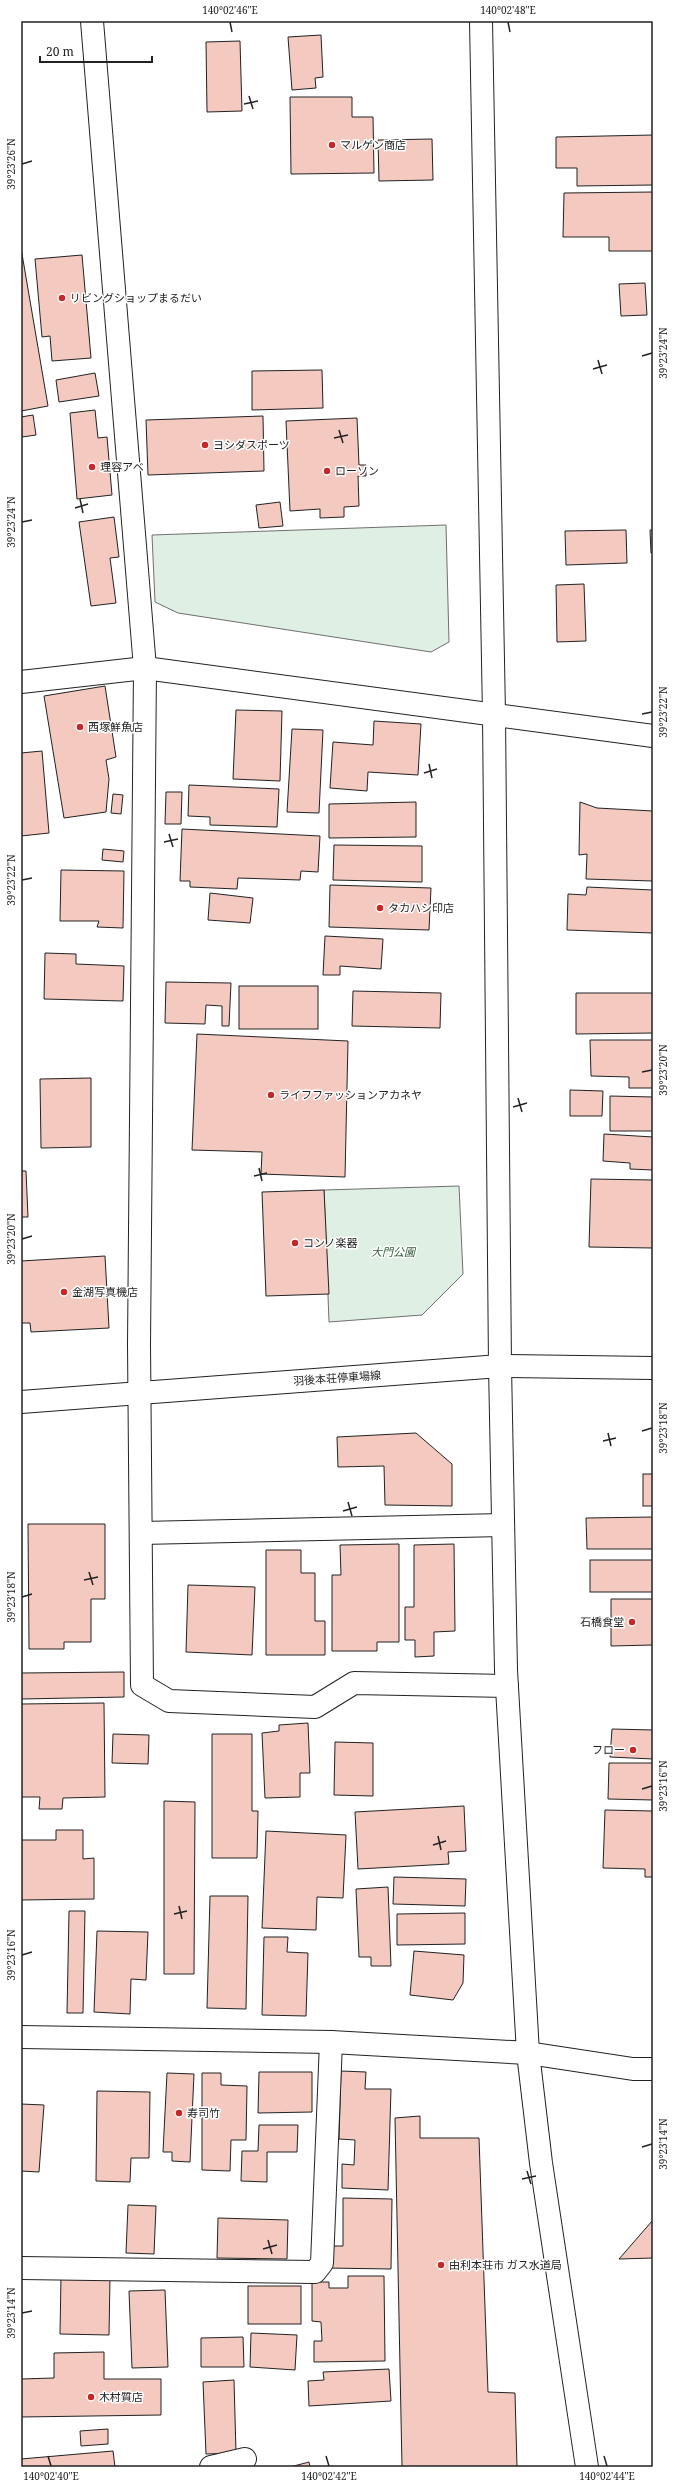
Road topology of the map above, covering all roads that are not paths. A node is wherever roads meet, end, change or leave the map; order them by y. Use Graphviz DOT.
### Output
graph roads {
  1 [pos="92,21"];
  2 [pos="481,21"];
  3 [pos="145,668"];
  4 [pos="21,682"];
  5 [pos="494,714"];
  6 [pos="653,736"];
  7 [pos="500,1366"];
  8 [pos="653,1368"];
  9 [pos="139,1393"];
  10 [pos="21,1402"];
  11 [pos="503,1525"];
  12 [pos="141,1533"];
  13 [pos="507,1686"];
  14 [pos="21,2037"];
  15 [pos="331,2042"];
  16 [pos="528,2053"];
  17 [pos="653,2069"];
  18 [pos="21,2268"];
  19 [pos="245,2459"];
  20 [pos="211,2467"];
  21 [pos="587,2467"];
  1 -- 3 [label="street"];
  2 -- 5 [label="street"];
  3 -- 4 [label="street"];
  3 -- 5 [label="street"];
  3 -- 9 [label="street"];
  5 -- 6 [label="street"];
  5 -- 7 [label="street"];
  7 -- 8 [label="street, 羽後本荘停車場線"];
  7 -- 9 [label="street, 羽後本荘停車場線"];
  7 -- 11 [label="street"];
  9 -- 10 [label="street, 羽後本荘停車場線"];
  9 -- 12 [label="street"];
  11 -- 12 [label="street"];
  11 -- 13 [label="street"];
  12 -- 13 [label="street"];
  13 -- 16 [label="street"];
  14 -- 15 [label="street"];
  15 -- 16 [label="street"];
  15 -- 18 [label="street"];
  16 -- 17 [label="street"];
  16 -- 21 [label="street"];
  19 -- 20 [label="street"];
}
